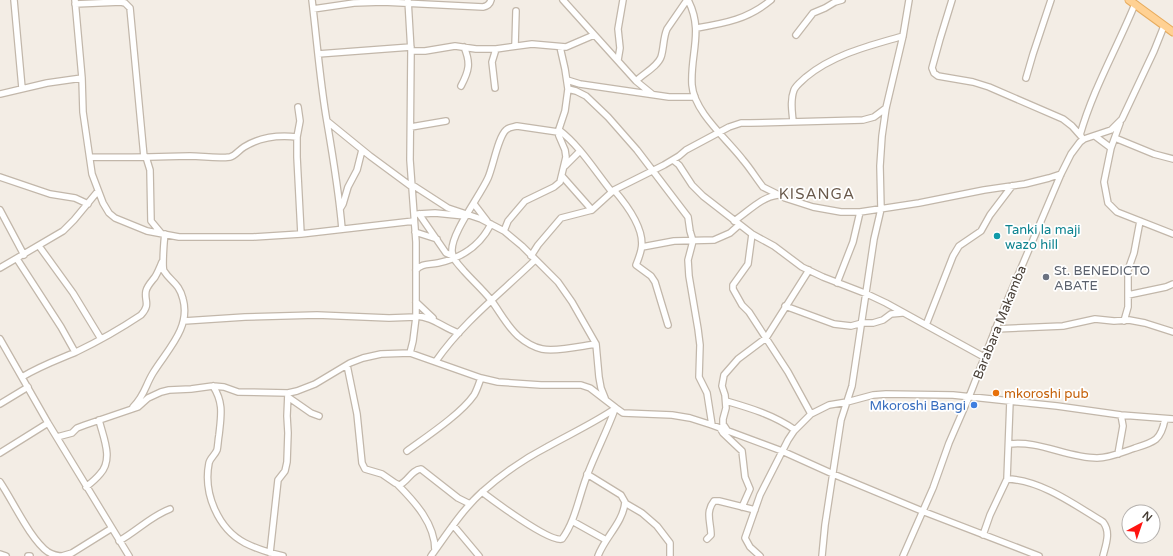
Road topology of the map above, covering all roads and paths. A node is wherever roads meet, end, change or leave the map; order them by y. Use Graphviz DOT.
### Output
graph roads {
  1 [pos="14,0"];
  2 [pos="312,0"];
  3 [pos="491,0"];
  4 [pos="563,0"];
  5 [pos="623,0"];
  6 [pos="687,0"];
  7 [pos="771,0"];
  8 [pos="842,0"];
  9 [pos="909,0"];
  10 [pos="952,0"];
  11 [pos="1051,0"];
  12 [pos="408,1"];
  13 [pos="75,2"];
  14 [pos="1132,2"];
  15 [pos="313,9"];
  16 [pos="516,11"];
  17 [pos="1164,26"];
  18 [pos="696,28"];
  19 [pos="1173,32"];
  20 [pos="796,35"];
  21 [pos="594,36"];
  22 [pos="903,36"];
  23 [pos="515,46"];
  24 [pos="464,47"];
  25 [pos="560,47"];
  26 [pos="411,49"];
  27 [pos="496,49"];
  28 [pos="318,54"];
  29 [pos="618,60"];
  30 [pos="82,78"];
  31 [pos="1026,78"];
  32 [pos="567,80"];
  33 [pos="636,81"];
  34 [pos="461,86"];
  35 [pos="22,88"];
  36 [pos="495,88"];
  37 [pos="568,89"];
  38 [pos="0,94"];
  39 [pos="652,94"];
  40 [pos="695,97"];
  41 [pos="298,107"];
  42 [pos="886,108"];
  43 [pos="1122,119"];
  44 [pos="327,121"];
  45 [pos="446,121"];
  46 [pos="792,121"];
  47 [pos="411,127"];
  48 [pos="559,131"];
  49 [pos="720,132"];
  50 [pos="297,136"];
  51 [pos="1095,136"];
  52 [pos="1082,137"];
  53 [pos="1114,138"];
  54 [pos="1111,148"];
  55 [pos="362,150"];
  56 [pos="580,151"];
  57 [pos="90,157"];
  58 [pos="145,157"];
  59 [pos="1173,159"];
  60 [pos="673,160"];
  61 [pos="564,167"];
  62 [pos="652,170"];
  63 [pos="1061,174"];
  64 [pos="562,176"];
  65 [pos="0,177"];
  66 [pos="411,185"];
  67 [pos="1012,186"];
  68 [pos="98,191"];
  69 [pos="613,191"];
  70 [pos="778,195"];
  71 [pos="88,204"];
  72 [pos="474,204"];
  73 [pos="881,208"];
  74 [pos="340,209"];
  75 [pos="0,210"];
  76 [pos="592,210"];
  77 [pos="860,212"];
  78 [pos="467,216"];
  79 [pos="415,217"];
  80 [pos="734,221"];
  81 [pos="1140,221"];
  82 [pos="489,223"];
  83 [pos="740,225"];
  84 [pos="342,229"];
  85 [pos="504,231"];
  86 [pos="415,232"];
  87 [pos="163,234"];
  88 [pos="301,234"];
  89 [pos="752,234"];
  90 [pos="1173,234"];
  91 [pos="437,239"];
  92 [pos="693,242"];
  93 [pos="39,246"];
  94 [pos="642,247"];
  95 [pos="24,255"];
  96 [pos="454,257"];
  97 [pos="533,258"];
  98 [pos="16,259"];
  99 [pos="163,260"];
  100 [pos="0,268"];
  101 [pos="416,270"];
  102 [pos="809,270"];
  103 [pos="837,283"];
  104 [pos="1173,284"];
  105 [pos="867,294"];
  106 [pos="1128,295"];
  107 [pos="491,300"];
  108 [pos="416,302"];
  109 [pos="785,306"];
  110 [pos="902,312"];
  111 [pos="416,317"];
  112 [pos="1124,320"];
  113 [pos="184,321"];
  114 [pos="436,321"];
  115 [pos="862,323"];
  116 [pos="668,325"];
  117 [pos="926,325"];
  118 [pos="995,329"];
  119 [pos="1173,332"];
  120 [pos="459,333"];
  121 [pos="766,338"];
  122 [pos="0,339"];
  123 [pos="101,339"];
  124 [pos="596,344"];
  125 [pos="75,352"];
  126 [pos="410,353"];
  127 [pos="984,357"];
  128 [pos="436,361"];
  129 [pos="347,365"];
  130 [pos="22,377"];
  131 [pos="481,378"];
  132 [pos="213,386"];
  133 [pos="28,387"];
  134 [pos="288,395"];
  135 [pos="969,397"];
  136 [pos="606,400"];
  137 [pos="726,401"];
  138 [pos="1010,401"];
  139 [pos="847,402"];
  140 [pos="0,404"];
  141 [pos="616,408"];
  142 [pos="131,409"];
  143 [pos="811,414"];
  144 [pos="1121,415"];
  145 [pos="320,416"];
  146 [pos="1165,419"];
  147 [pos="1173,419"];
  148 [pos="99,420"];
  149 [pos="48,423"];
  150 [pos="712,425"];
  151 [pos="719,427"];
  152 [pos="727,430"];
  153 [pos="795,430"];
  154 [pos="57,438"];
  155 [pos="1010,444"];
  156 [pos="407,451"];
  157 [pos="782,451"];
  158 [pos="0,453"];
  159 [pos="1118,454"];
  160 [pos="587,474"];
  161 [pos="833,474"];
  162 [pos="1007,479"];
  163 [pos="0,482"];
  164 [pos="398,485"];
  165 [pos="86,487"];
  166 [pos="482,492"];
  167 [pos="625,503"];
  168 [pos="470,504"];
  169 [pos="742,507"];
  170 [pos="170,509"];
  171 [pos="755,510"];
  172 [pos="922,511"];
  173 [pos="572,521"];
  174 [pos="454,525"];
  175 [pos="112,528"];
  176 [pos="983,535"];
  177 [pos="707,539"];
  178 [pos="606,540"];
  179 [pos="119,541"];
  180 [pos="435,550"];
  181 [pos="270,553"];
  182 [pos="0,554"];
  183 [pos="6,556"];
  184 [pos="63,556"];
  185 [pos="128,556"];
  186 [pos="283,556"];
  187 [pos="431,556"];
  188 [pos="479,556"];
  189 [pos="598,556"];
  190 [pos="670,556"];
  191 [pos="760,556"];
  192 [pos="822,556"];
  193 [pos="903,556"];
  194 [pos="1039,556"];
  195 [pos="1103,556"];
  1 -- 35 [label="street"];
  2 -- 15 [label="street"];
  3 -- 12 [label="street"];
  4 -- 21 [label="street"];
  5 -- 29 [label="street"];
  6 -- 18 [label="street"];
  6 -- 33 [label="street"];
  7 -- 18 [label="street"];
  8 -- 20 [label="street"];
  9 -- 22 [label="street"];
  10 -- 52 [label="street"];
  11 -- 31 [label="street"];
  12 -- 15 [label="street"];
  12 -- 26 [label="street"];
  13 -- 30 [label="street"];
  13 -- 58 [label="street"];
  14 -- 17 [label="main road"];
  14 -- 52 [label="street"];
  15 -- 28 [label="street"];
  16 -- 23 [label="street"];
  17 -- 19 [label="main road"];
  17 -- 43 [label="street"];
  18 -- 40 [label="street"];
  21 -- 25 [label="street"];
  21 -- 29 [label="street"];
  22 -- 42 [label="street"];
  22 -- 46 [label="street"];
  23 -- 25 [label="street"];
  23 -- 27 [label="street"];
  24 -- 26 [label="street"];
  24 -- 27 [label="street"];
  24 -- 34 [label="street"];
  25 -- 32 [label="street"];
  26 -- 28 [label="street"];
  26 -- 47 [label="street"];
  27 -- 36 [label="street"];
  28 -- 44 [label="street"];
  29 -- 33 [label="street"];
  30 -- 35 [label="street"];
  30 -- 57 [label="street"];
  32 -- 37 [label="street"];
  32 -- 39 [label="street"];
  33 -- 39 [label="street"];
  35 -- 38 [label="street"];
  37 -- 48 [label="street"];
  37 -- 62 [label="street"];
  39 -- 40 [label="street"];
  40 -- 49 [label="street"];
  41 -- 50 [label="street"];
  42 -- 46 [label="street"];
  42 -- 73 [label="street"];
  43 -- 51 [label="street"];
  43 -- 53 [label="street"];
  44 -- 55 [label="street"];
  44 -- 74 [label="street"];
  45 -- 47 [label="street"];
  46 -- 49 [label="street"];
  47 -- 66 [label="street"];
  48 -- 56 [label="street"];
  48 -- 61 [label="street"];
  48 -- 72 [label="street"];
  49 -- 60 [label="street"];
  49 -- 70 [label="street"];
  50 -- 58 [label="street"];
  50 -- 88 [label="street"];
  51 -- 52 [label="street"];
  51 -- 54 [label="street"];
  52 -- 63 [label="street, Barabara Makamba"];
  53 -- 54 [label="street"];
  53 -- 59 [label="street"];
  54 -- 81 [label="street"];
  55 -- 66 [label="street"];
  55 -- 74 [label="street"];
  56 -- 61 [label="street"];
  56 -- 69 [label="street"];
  57 -- 58 [label="street"];
  57 -- 68 [label="street"];
  58 -- 87 [label="street"];
  60 -- 62 [label="street"];
  60 -- 80 [label="street"];
  61 -- 64 [label="street"];
  62 -- 69 [label="street"];
  62 -- 92 [label="street"];
  63 -- 67 [label="street"];
  63 -- 118 [label="street, Barabara Makamba"];
  64 -- 76 [label="street"];
  64 -- 85 [label="street"];
  65 -- 71 [label="street"];
  66 -- 78 [label="street"];
  66 -- 79 [label="street"];
  67 -- 73 [label="street"];
  67 -- 117 [label="street"];
  68 -- 71 [label="street"];
  68 -- 87 [label="street"];
  69 -- 76 [label="street"];
  69 -- 94 [label="street"];
  70 -- 77 [label="street"];
  70 -- 80 [label="street"];
  71 -- 93 [label="street"];
  72 -- 78 [label="street"];
  72 -- 82 [label="street"];
  73 -- 77 [label="street"];
  73 -- 105 [label="street"];
  74 -- 84 [label="street"];
  75 -- 95 [label="street"];
  76 -- 97 [label="street"];
  77 -- 103 [label="street"];
  78 -- 79 [label="street"];
  78 -- 82 [label="street"];
  78 -- 96 [label="street"];
  79 -- 84 [label="street"];
  79 -- 86 [label="street"];
  79 -- 91 [label="street"];
  80 -- 83 [label="street"];
  81 -- 90 [label="street"];
  81 -- 106 [label="street"];
  82 -- 85 [label="street"];
  82 -- 96 [label="street"];
  83 -- 89 [label="street"];
  83 -- 92 [label="street"];
  84 -- 88 [label="street"];
  85 -- 97 [label="street"];
  86 -- 91 [label="street"];
  86 -- 101 [label="street"];
  87 -- 88 [label="street"];
  87 -- 99 [label="street"];
  89 -- 102 [label="street"];
  89 -- 121 [label="street"];
  91 -- 96 [label="street"];
  92 -- 94 [label="street"];
  92 -- 150 [label="street"];
  93 -- 95 [label="street"];
  93 -- 123 [label="street"];
  94 -- 116 [label="street"];
  95 -- 98 [label="street"];
  96 -- 101 [label="street"];
  96 -- 107 [label="street"];
  97 -- 107 [label="street"];
  97 -- 124 [label="street"];
  98 -- 100 [label="street"];
  98 -- 125 [label="street"];
  99 -- 113 [label="street"];
  99 -- 123 [label="street"];
  101 -- 108 [label="street"];
  102 -- 103 [label="street"];
  102 -- 109 [label="street"];
  103 -- 105 [label="street"];
  104 -- 106 [label="street"];
  105 -- 110 [label="street"];
  105 -- 115 [label="street"];
  106 -- 112 [label="street"];
  107 -- 120 [label="street"];
  107 -- 124 [label="street"];
  108 -- 111 [label="street"];
  108 -- 114 [label="street"];
  109 -- 115 [label="street"];
  109 -- 121 [label="street"];
  110 -- 115 [label="street"];
  110 -- 117 [label="street"];
  111 -- 113 [label="street"];
  111 -- 114 [label="street"];
  111 -- 126 [label="street"];
  112 -- 118 [label="street"];
  112 -- 119 [label="street"];
  113 -- 142 [label="street"];
  114 -- 120 [label="street"];
  115 -- 139 [label="street"];
  117 -- 127 [label="street"];
  118 -- 127 [label="street, Barabara Makamba"];
  120 -- 128 [label="street"];
  121 -- 137 [label="street"];
  121 -- 143 [label="street"];
  122 -- 130 [label="street"];
  123 -- 125 [label="street"];
  124 -- 136 [label="street"];
  125 -- 130 [label="street"];
  126 -- 128 [label="street"];
  126 -- 129 [label="street"];
  127 -- 135 [label="street, Barabara Makamba"];
  128 -- 131 [label="street"];
  129 -- 134 [label="street"];
  129 -- 164 [label="street"];
  130 -- 133 [label="street"];
  131 -- 136 [label="street"];
  131 -- 156 [label="street"];
  132 -- 134 [label="street"];
  132 -- 142 [label="street"];
  132 -- 181 [label="street"];
  133 -- 140 [label="street"];
  133 -- 149 [label="street"];
  134 -- 145 [label="street"];
  134 -- 181 [label="street"];
  135 -- 138 [label="street"];
  135 -- 139 [label="street"];
  135 -- 172 [label="street, Barabara Makamba"];
  136 -- 141 [label="street"];
  137 -- 152 [label="street"];
  137 -- 153 [label="street"];
  138 -- 144 [label="street"];
  138 -- 155 [label="street"];
  139 -- 143 [label="street"];
  139 -- 161 [label="street"];
  141 -- 150 [label="street"];
  141 -- 160 [label="street"];
  141 -- 166 [label="street"];
  142 -- 148 [label="street"];
  143 -- 153 [label="street"];
  144 -- 146 [label="street"];
  144 -- 159 [label="street"];
  146 -- 147 [label="street"];
  146 -- 159 [label="street"];
  148 -- 154 [label="street"];
  148 -- 165 [label="street"];
  149 -- 154 [label="street"];
  149 -- 158 [label="street"];
  150 -- 151 [label="street"];
  151 -- 152 [label="street"];
  151 -- 169 [label="street"];
  152 -- 157 [label="street"];
  153 -- 157 [label="street"];
  154 -- 165 [label="street"];
  155 -- 159 [label="street"];
  155 -- 162 [label="street"];
  157 -- 161 [label="street"];
  157 -- 171 [label="street"];
  160 -- 167 [label="street"];
  160 -- 173 [label="street"];
  161 -- 172 [label="street"];
  161 -- 192 [label="street"];
  162 -- 176 [label="street"];
  162 -- 195 [label="street"];
  163 -- 184 [label="street"];
  164 -- 168 [label="street"];
  164 -- 180 [label="street"];
  165 -- 175 [label="street"];
  166 -- 168 [label="street"];
  166 -- 173 [label="street"];
  167 -- 178 [label="street"];
  167 -- 190 [label="street"];
  168 -- 174 [label="street"];
  169 -- 171 [label="street"];
  169 -- 177 [label="street"];
  170 -- 179 [label="street"];
  171 -- 191 [label="street"];
  172 -- 176 [label="street"];
  172 -- 193 [label="street, Barabara Makamba"];
  173 -- 178 [label="street"];
  174 -- 180 [label="street"];
  174 -- 188 [label="street"];
  175 -- 179 [label="street"];
  175 -- 184 [label="street"];
  176 -- 194 [label="street"];
  178 -- 189 [label="street"];
  179 -- 185 [label="street"];
  180 -- 187 [label="street"];
  181 -- 186 [label="street"];
  182 -- 183 [label="street"];
}
